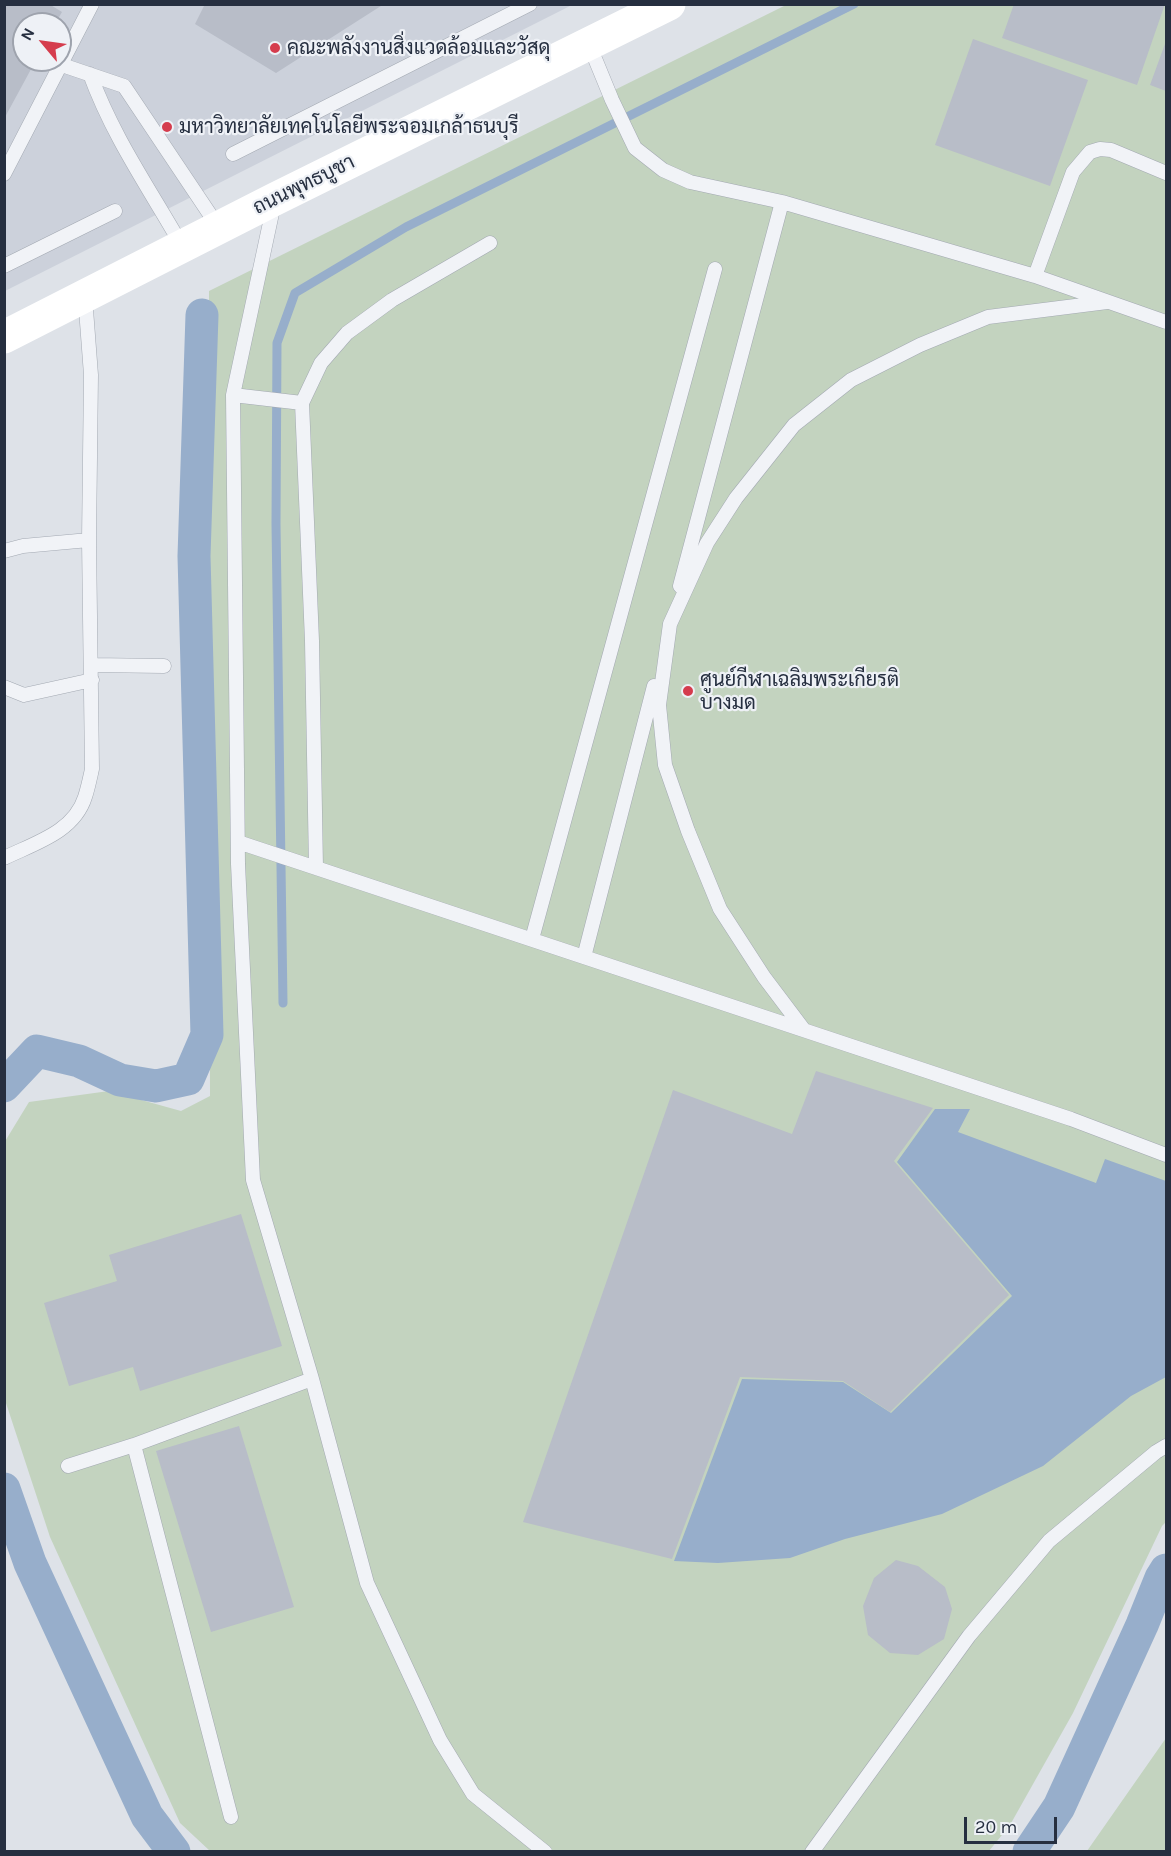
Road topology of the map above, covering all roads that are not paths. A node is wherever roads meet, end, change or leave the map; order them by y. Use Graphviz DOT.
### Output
graph roads {
  1 [pos="92,4"];
  2 [pos="530,4"];
  3 [pos="660,7"];
  4 [pos="589,44"];
  5 [pos="72,45"];
  6 [pos="72,68"];
  7 [pos="58,72"];
  8 [pos="90,74"];
  9 [pos="232,154"];
  10 [pos="1167,173"];
  11 [pos="4,174"];
  12 [pos="275,199"];
  13 [pos="782,202"];
  14 [pos="115,211"];
  15 [pos="219,228"];
  16 [pos="490,243"];
  17 [pos="182,246"];
  18 [pos="4,266"];
  19 [pos="715,269"];
  20 [pos="1035,276"];
  21 [pos="85,296"];
  22 [pos="1107,302"];
  23 [pos="1167,322"];
  24 [pos="4,337"];
  25 [pos="232,394"];
  26 [pos="302,403"];
  27 [pos="89,540"];
  28 [pos="4,551"];
  29 [pos="670,624"];
  30 [pos="92,665"];
  31 [pos="164,666"];
  32 [pos="92,680"];
  33 [pos="4,687"];
  34 [pos="238,842"];
  35 [pos="4,858"];
  36 [pos="316,868"];
  37 [pos="532,939"];
  38 [pos="584,957"];
  39 [pos="804,1030"];
  40 [pos="1167,1155"];
  41 [pos="312,1379"];
  42 [pos="134,1445"];
  43 [pos="1167,1446"];
  44 [pos="68,1466"];
  45 [pos="231,1817"];
  46 [pos="545,1851"];
  47 [pos="812,1851"];
  1 -- 5 [label="lane"];
  2 -- 9 [label="lane"];
  3 -- 4 [label="main road, ถนนพุทธบูชา"];
  4 -- 12 [label="main road, ถนนพุทธบูชา"];
  4 -- 13 [label="lane"];
  6 -- 8 [label="lane"];
  7 -- 11 [label="lane"];
  8 -- 15 [label="lane"];
  8 -- 17 [label="lane"];
  10 -- 20 [label="lane"];
  12 -- 15 [label="main road, ถนนพุทธบูชา"];
  12 -- 25 [label="lane"];
  13 -- 20 [label="lane"];
  13 -- 29 [label="lane"];
  14 -- 18 [label="lane"];
  15 -- 17 [label="main road, ถนนพุทธบูชา"];
  16 -- 26 [label="lane"];
  17 -- 21 [label="main road, ถนนพุทธบูชา"];
  19 -- 37 [label="lane"];
  20 -- 22 [label="lane"];
  21 -- 24 [label="main road, ถนนพุทธบูชา"];
  21 -- 27 [label="lane"];
  22 -- 23 [label="lane"];
  22 -- 29 [label="lane"];
  25 -- 26 [label="lane"];
  25 -- 34 [label="lane"];
  26 -- 36 [label="lane"];
  27 -- 28 [label="lane"];
  27 -- 30 [label="lane"];
  29 -- 38 [label="lane"];
  29 -- 39 [label="lane"];
  30 -- 31 [label="lane"];
  30 -- 32 [label="lane"];
  32 -- 33 [label="lane"];
  32 -- 35 [label="lane"];
  34 -- 36 [label="lane"];
  34 -- 41 [label="lane"];
  36 -- 37 [label="lane"];
  37 -- 38 [label="lane"];
  38 -- 39 [label="lane"];
  39 -- 40 [label="lane"];
  41 -- 42 [label="lane"];
  41 -- 46 [label="lane"];
  42 -- 44 [label="lane"];
  42 -- 45 [label="lane"];
  43 -- 47 [label="lane"];
}
